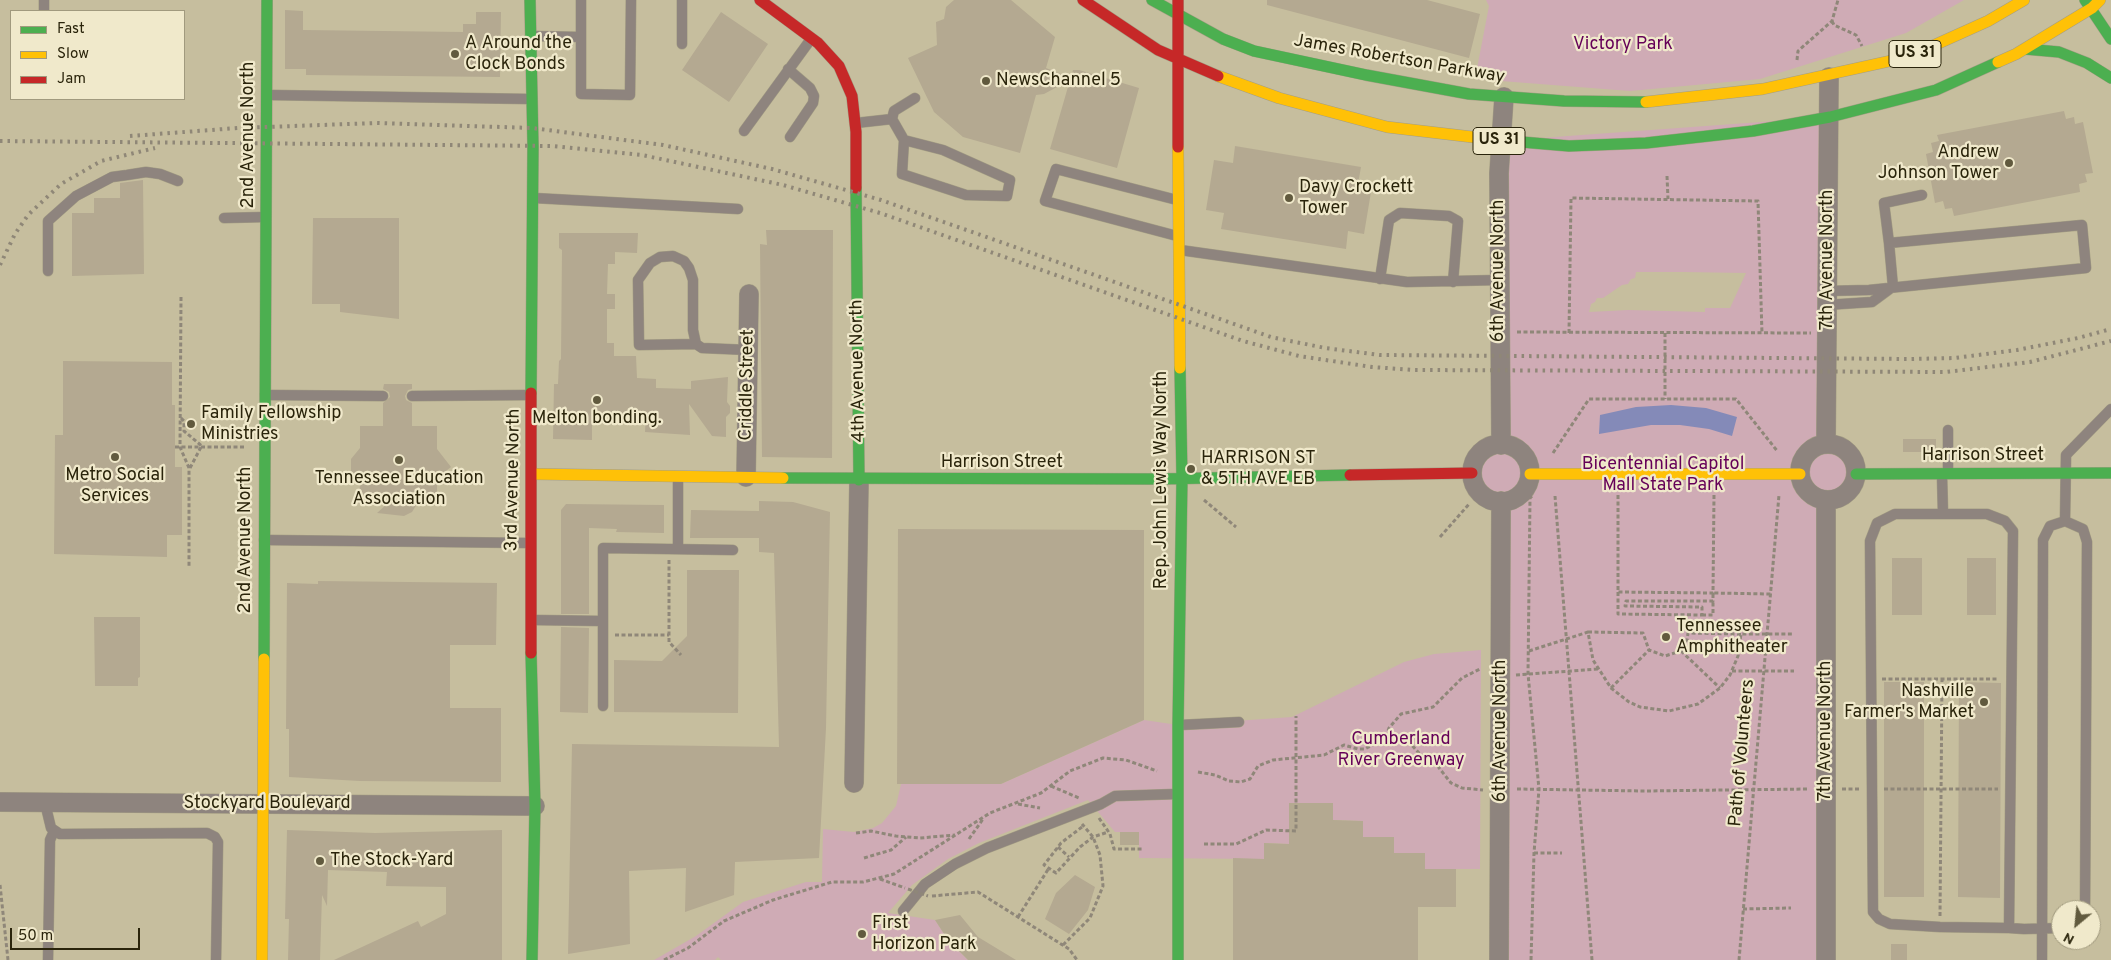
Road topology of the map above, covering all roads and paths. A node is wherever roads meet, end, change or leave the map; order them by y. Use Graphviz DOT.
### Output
graph roads {
  1 [pos="266,0"];
  2 [pos="530,0"];
  3 [pos="581,0"];
  4 [pos="631,0"];
  5 [pos="682,0"];
  6 [pos="760,0"];
  7 [pos="1083,0"];
  8 [pos="1152,0"];
  9 [pos="1178,0"];
  10 [pos="1838,0"];
  11 [pos="2024,0"];
  12 [pos="2092,3"];
  13 [pos="1178,15"];
  14 [pos="1832,20"];
  15 [pos="530,36"];
  16 [pos="581,37"];
  17 [pos="811,38"];
  18 [pos="2111,39"];
  19 [pos="682,44"];
  20 [pos="1864,49"];
  21 [pos="2025,49"];
  22 [pos="1178,59"];
  23 [pos="1797,62"];
  24 [pos="788,69"];
  25 [pos="1829,77"];
  26 [pos="2111,78"];
  27 [pos="267,95"];
  28 [pos="1504,97"];
  29 [pos="915,98"];
  30 [pos="532,99"];
  31 [pos="1830,117"];
  32 [pos="892,119"];
  33 [pos="855,124"];
  34 [pos="744,131"];
  35 [pos="790,137"];
  36 [pos="904,140"];
  37 [pos="1500,141"];
  38 [pos="1667,176"];
  39 [pos="178,181"];
  40 [pos="1922,195"];
  41 [pos="533,198"];
  42 [pos="1668,199"];
  43 [pos="1178,200"];
  44 [pos="738,209"];
  45 [pos="266,217"];
  46 [pos="224,218"];
  47 [pos="1178,237"];
  48 [pos="1889,243"];
  49 [pos="1178,249"];
  50 [pos="48,271"];
  51 [pos="1380,279"];
  52 [pos="1499,280"];
  53 [pos="1453,282"];
  54 [pos="1893,287"];
  55 [pos="749,294"];
  56 [pos="182,297"];
  57 [pos="1826,298"];
  58 [pos="1499,332"];
  59 [pos="1570,333"];
  60 [pos="1816,333"];
  61 [pos="1665,334"];
  62 [pos="1762,334"];
  63 [pos="696,344"];
  64 [pos="748,350"];
  65 [pos="264,395"];
  66 [pos="532,395"];
  67 [pos="384,396"];
  68 [pos="412,396"];
  69 [pos="1665,399"];
  70 [pos="2111,409"];
  71 [pos="181,418"];
  72 [pos="1948,430"];
  73 [pos="1826,443"];
  74 [pos="1501,445"];
  75 [pos="175,447"];
  76 [pos="180,447"];
  77 [pos="202,447"];
  78 [pos="264,447"];
  79 [pos="1551,456"];
  80 [pos="1781,456"];
  81 [pos="189,468"];
  82 [pos="1472,473"];
  83 [pos="2065,473"];
  84 [pos="2111,473"];
  85 [pos="532,474"];
  86 [pos="1530,474"];
  87 [pos="1800,474"];
  88 [pos="1856,474"];
  89 [pos="1945,474"];
  90 [pos="678,475"];
  91 [pos="1553,475"];
  92 [pos="746,477"];
  93 [pos="1182,479"];
  94 [pos="859,480"];
  95 [pos="1564,493"];
  96 [pos="1609,493"];
  97 [pos="1723,494"];
  98 [pos="1770,494"];
  99 [pos="1204,500"];
  100 [pos="1501,501"];
  101 [pos="1826,501"];
  102 [pos="1470,503"];
  103 [pos="1943,514"];
  104 [pos="2065,521"];
  105 [pos="1236,527"];
  106 [pos="1440,537"];
  107 [pos="264,540"];
  108 [pos="531,543"];
  109 [pos="674,549"];
  110 [pos="733,550"];
  111 [pos="189,566"];
  112 [pos="1618,592"];
  113 [pos="1713,593"];
  114 [pos="1771,594"];
  115 [pos="1713,601"];
  116 [pos="1702,615"];
  117 [pos="530,620"];
  118 [pos="603,621"];
  119 [pos="1588,632"];
  120 [pos="1742,634"];
  121 [pos="1768,634"];
  122 [pos="1794,634"];
  123 [pos="603,635"];
  124 [pos="669,635"];
  125 [pos="1566,638"];
  126 [pos="1649,650"];
  127 [pos="1681,650"];
  128 [pos="1529,651"];
  129 [pos="681,655"];
  130 [pos="1480,669"];
  131 [pos="1598,669"];
  132 [pos="1568,670"];
  133 [pos="1732,670"];
  134 [pos="1765,671"];
  135 [pos="1794,671"];
  136 [pos="1528,674"];
  137 [pos="1502,676"];
  138 [pos="1871,678"];
  139 [pos="1942,679"];
  140 [pos="2012,679"];
  141 [pos="1611,688"];
  142 [pos="1720,688"];
  143 [pos="602,706"];
  144 [pos="1296,716"];
  145 [pos="1238,722"];
  146 [pos="1178,725"];
  147 [pos="1386,738"];
  148 [pos="854,783"];
  149 [pos="1539,789"];
  150 [pos="1826,789"];
  151 [pos="1871,789"];
  152 [pos="1941,789"];
  153 [pos="1480,790"];
  154 [pos="1501,790"];
  155 [pos="1579,790"];
  156 [pos="1753,790"];
  157 [pos="2011,790"];
  158 [pos="1178,794"];
  159 [pos="0,802"];
  160 [pos="46,803"];
  161 [pos="1017,804"];
  162 [pos="262,805"];
  163 [pos="535,806"];
  164 [pos="1040,808"];
  165 [pos="1073,815"];
  166 [pos="984,817"];
  167 [pos="1098,817"];
  168 [pos="1084,826"];
  169 [pos="54,830"];
  170 [pos="1108,832"];
  171 [pos="856,834"];
  172 [pos="956,835"];
  173 [pos="906,837"];
  174 [pos="1093,837"];
  175 [pos="969,838"];
  176 [pos="1204,844"];
  177 [pos="1058,847"];
  178 [pos="1534,853"];
  179 [pos="1562,853"];
  180 [pos="1069,857"];
  181 [pos="864,858"];
  182 [pos="1049,868"];
  183 [pos="880,879"];
  184 [pos="0,885"];
  185 [pos="2085,900"];
  186 [pos="1792,908"];
  187 [pos="1743,909"];
  188 [pos="903,910"];
  189 [pos="1018,917"];
  190 [pos="1940,927"];
  191 [pos="2009,928"];
  192 [pos="2042,928"];
  193 [pos="2051,928"];
  194 [pos="1063,946"];
  195 [pos="8,960"];
  196 [pos="48,960"];
  197 [pos="216,960"];
  198 [pos="262,960"];
  199 [pos="532,960"];
  200 [pos="1077,960"];
  201 [pos="1178,960"];
  202 [pos="1499,960"];
  203 [pos="1531,960"];
  204 [pos="1592,960"];
  205 [pos="1739,960"];
  206 [pos="1826,960"];
  207 [pos="2042,960"];
  1 -- 27 [label="street, 2nd Avenue North"];
  2 -- 15 [label="street, 3rd Avenue North"];
  3 -- 16 [label="lane"];
  4 -- 16 [label="lane"];
  5 -- 19 [label="lane"];
  6 -- 17 [label="street, 4th Avenue North"];
  7 -- 22 [label="street, US 31"];
  8 -- 13 [label="street, James Robertson Parkway / US 31"];
  9 -- 13 [label="street, Rep. John Lewis Way North"];
  10 -- 14 [label="path"];
  11 -- 25 [label="street, James Robertson Parkway / US 31"];
  12 -- 18 [label="street"];
  12 -- 21 [label="street, US 31"];
  13 -- 22 [label="street, Rep. John Lewis Way North"];
  13 -- 28 [label="street, James Robertson Parkway / US 31"];
  14 -- 20 [label="path"];
  14 -- 23 [label="path"];
  15 -- 16 [label="lane"];
  15 -- 30 [label="street, 3rd Avenue North"];
  17 -- 24 [label="lane"];
  17 -- 33 [label="street, 4th Avenue North"];
  21 -- 26 [label="street"];
  21 -- 31 [label="street, US 31"];
  22 -- 37 [label="street, US 31"];
  22 -- 43 [label="street, Rep. John Lewis Way North"];
  24 -- 34 [label="lane"];
  24 -- 35 [label="lane"];
  25 -- 28 [label="street, James Robertson Parkway / US 31"];
  25 -- 31 [label="street, 7th Avenue North"];
  27 -- 30 [label="lane"];
  27 -- 45 [label="street, 2nd Avenue North"];
  28 -- 37 [label="street, 6th Avenue North"];
  29 -- 32 [label="lane"];
  30 -- 41 [label="street, 3rd Avenue North"];
  31 -- 37 [label="street, US 31"];
  31 -- 57 [label="street, 7th Avenue North"];
  32 -- 33 [label="lane"];
  32 -- 36 [label="lane"];
  33 -- 94 [label="street, 4th Avenue North"];
  36 -- 36 [label="lane"];
  37 -- 52 [label="street, 6th Avenue North"];
  38 -- 42 [label="path"];
  39 -- 50 [label="lane"];
  40 -- 48 [label="lane"];
  41 -- 44 [label="lane"];
  41 -- 66 [label="street, 3rd Avenue North"];
  42 -- 59 [label="path"];
  42 -- 62 [label="path"];
  43 -- 47 [label="street, Rep. John Lewis Way North"];
  43 -- 47 [label="lane"];
  45 -- 46 [label="lane"];
  45 -- 65 [label="street, 2nd Avenue North"];
  47 -- 49 [label="street, Rep. John Lewis Way North"];
  48 -- 54 [label="lane"];
  48 -- 54 [label="lane"];
  49 -- 51 [label="lane"];
  49 -- 93 [label="street, Rep. John Lewis Way North"];
  51 -- 53 [label="lane"];
  51 -- 53 [label="lane"];
  52 -- 53 [label="lane"];
  52 -- 58 [label="street, 6th Avenue North"];
  54 -- 57 [label="lane"];
  55 -- 64 [label="street, Criddle Street"];
  56 -- 71 [label="path"];
  57 -- 73 [label="street, 7th Avenue North"];
  58 -- 59 [label="path"];
  58 -- 74 [label="street, 6th Avenue North"];
  59 -- 61 [label="path"];
  60 -- 62 [label="path"];
  61 -- 62 [label="path"];
  61 -- 69 [label="path"];
  63 -- 63 [label="lane"];
  63 -- 64 [label="lane"];
  64 -- 92 [label="street, Criddle Street"];
  65 -- 67 [label="lane"];
  65 -- 78 [label="street, 2nd Avenue North"];
  66 -- 68 [label="lane"];
  66 -- 85 [label="street, 3rd Avenue North"];
  69 -- 79 [label="path"];
  69 -- 80 [label="path"];
  70 -- 83 [label="lane"];
  71 -- 76 [label="path"];
  71 -- 77 [label="path"];
  72 -- 89 [label="lane"];
  73 -- 87 [label="street"];
  73 -- 88 [label="street"];
  74 -- 82 [label="street"];
  74 -- 86 [label="street"];
  75 -- 76 [label="path"];
  76 -- 77 [label="path"];
  76 -- 81 [label="path"];
  77 -- 78 [label="path"];
  77 -- 81 [label="path"];
  78 -- 107 [label="street, 2nd Avenue North"];
  81 -- 111 [label="path"];
  82 -- 93 [label="street, Harrison Street"];
  82 -- 100 [label="street"];
  83 -- 84 [label="street, Harrison Street"];
  83 -- 89 [label="street, Harrison Street"];
  83 -- 104 [label="lane"];
  85 -- 90 [label="street, Harrison Street"];
  85 -- 108 [label="street, 3rd Avenue North"];
  86 -- 91 [label="street"];
  86 -- 100 [label="street"];
  87 -- 91 [label="street"];
  87 -- 101 [label="street"];
  88 -- 89 [label="street, Harrison Street"];
  88 -- 101 [label="street"];
  89 -- 103 [label="lane"];
  90 -- 92 [label="street, Harrison Street"];
  90 -- 109 [label="lane"];
  91 -- 128 [label="path"];
  92 -- 94 [label="street, Harrison Street"];
  93 -- 94 [label="street, Harrison Street"];
  93 -- 146 [label="street, Rep. John Lewis Way North"];
  94 -- 148 [label="street, 4th Avenue North"];
  95 -- 125 [label="path"];
  96 -- 112 [label="path"];
  97 -- 113 [label="path"];
  98 -- 114 [label="path, Path of Volunteers"];
  99 -- 105 [label="path"];
  100 -- 137 [label="street, 6th Avenue North"];
  101 -- 150 [label="street, 7th Avenue North"];
  102 -- 106 [label="path"];
  103 -- 138 [label="lane"];
  103 -- 140 [label="lane"];
  104 -- 185 [label="lane"];
  104 -- 192 [label="lane"];
  107 -- 108 [label="lane"];
  107 -- 162 [label="street, 2nd Avenue North"];
  108 -- 117 [label="street, 3rd Avenue North"];
  109 -- 110 [label="lane"];
  109 -- 118 [label="lane"];
  109 -- 124 [label="path"];
  112 -- 113 [label="path"];
  112 -- 116 [label="path"];
  113 -- 114 [label="path"];
  113 -- 115 [label="path"];
  114 -- 121 [label="path, Path of Volunteers"];
  115 -- 116 [label="path"];
  115 -- 116 [label="path"];
  117 -- 118 [label="lane"];
  117 -- 163 [label="street, 3rd Avenue North"];
  118 -- 123 [label="lane"];
  119 -- 125 [label="path"];
  119 -- 126 [label="path"];
  119 -- 131 [label="path"];
  120 -- 121 [label="path"];
  120 -- 127 [label="path"];
  120 -- 133 [label="path"];
  121 -- 122 [label="path"];
  121 -- 134 [label="path, Path of Volunteers"];
  123 -- 124 [label="path"];
  123 -- 143 [label="lane"];
  124 -- 129 [label="path"];
  125 -- 128 [label="path"];
  125 -- 132 [label="path"];
  126 -- 127 [label="path"];
  126 -- 141 [label="path"];
  127 -- 142 [label="path"];
  128 -- 136 [label="path"];
  130 -- 147 [label="path"];
  131 -- 132 [label="path"];
  131 -- 141 [label="path"];
  132 -- 136 [label="path"];
  132 -- 155 [label="path"];
  133 -- 134 [label="path"];
  133 -- 142 [label="path"];
  134 -- 135 [label="path"];
  134 -- 156 [label="path, Path of Volunteers"];
  136 -- 137 [label="path"];
  136 -- 149 [label="path"];
  137 -- 154 [label="street, 6th Avenue North"];
  138 -- 139 [label="path"];
  138 -- 151 [label="lane"];
  139 -- 140 [label="path"];
  139 -- 152 [label="path"];
  140 -- 157 [label="lane"];
  141 -- 142 [label="path"];
  144 -- 176 [label="path"];
  145 -- 146 [label="lane"];
  146 -- 158 [label="street, Rep. John Lewis Way North"];
  149 -- 154 [label="path"];
  149 -- 155 [label="path"];
  149 -- 178 [label="path"];
  150 -- 151 [label="path"];
  150 -- 156 [label="path"];
  150 -- 206 [label="street, 7th Avenue North"];
  151 -- 152 [label="path"];
  151 -- 190 [label="lane"];
  152 -- 157 [label="path"];
  152 -- 190 [label="path"];
  153 -- 154 [label="path"];
  154 -- 202 [label="street, 6th Avenue North"];
  155 -- 156 [label="path"];
  155 -- 204 [label="path"];
  156 -- 187 [label="path, Path of Volunteers"];
  157 -- 191 [label="lane"];
  158 -- 165 [label="lane"];
  158 -- 201 [label="street, Rep. John Lewis Way North"];
  159 -- 160 [label="street, Stockyard Boulevard"];
  160 -- 162 [label="street, Stockyard Boulevard"];
  160 -- 169 [label="lane"];
  161 -- 164 [label="path"];
  162 -- 163 [label="street, Stockyard Boulevard"];
  162 -- 198 [label="street, 2nd Avenue North"];
  163 -- 199 [label="street, 3rd Avenue North"];
  165 -- 168 [label="path"];
  165 -- 188 [label="lane"];
  166 -- 175 [label="path"];
  167 -- 168 [label="path"];
  168 -- 174 [label="path"];
  168 -- 177 [label="path"];
  169 -- 196 [label="lane"];
  169 -- 197 [label="lane"];
  170 -- 174 [label="path"];
  171 -- 173 [label="path"];
  172 -- 173 [label="path"];
  173 -- 181 [label="path"];
  174 -- 180 [label="path"];
  174 -- 194 [label="path"];
  177 -- 180 [label="path"];
  177 -- 182 [label="path"];
  178 -- 179 [label="path"];
  178 -- 203 [label="path"];
  180 -- 182 [label="path"];
  182 -- 189 [label="path"];
  183 -- 189 [label="path, bridge"];
  184 -- 195 [label="path"];
  186 -- 187 [label="path"];
  187 -- 205 [label="path, Path of Volunteers"];
  189 -- 194 [label="path"];
  190 -- 191 [label="lane"];
  191 -- 192 [label="lane"];
  192 -- 193 [label="lane"];
  192 -- 207 [label="lane"];
  194 -- 200 [label="path"];
}
